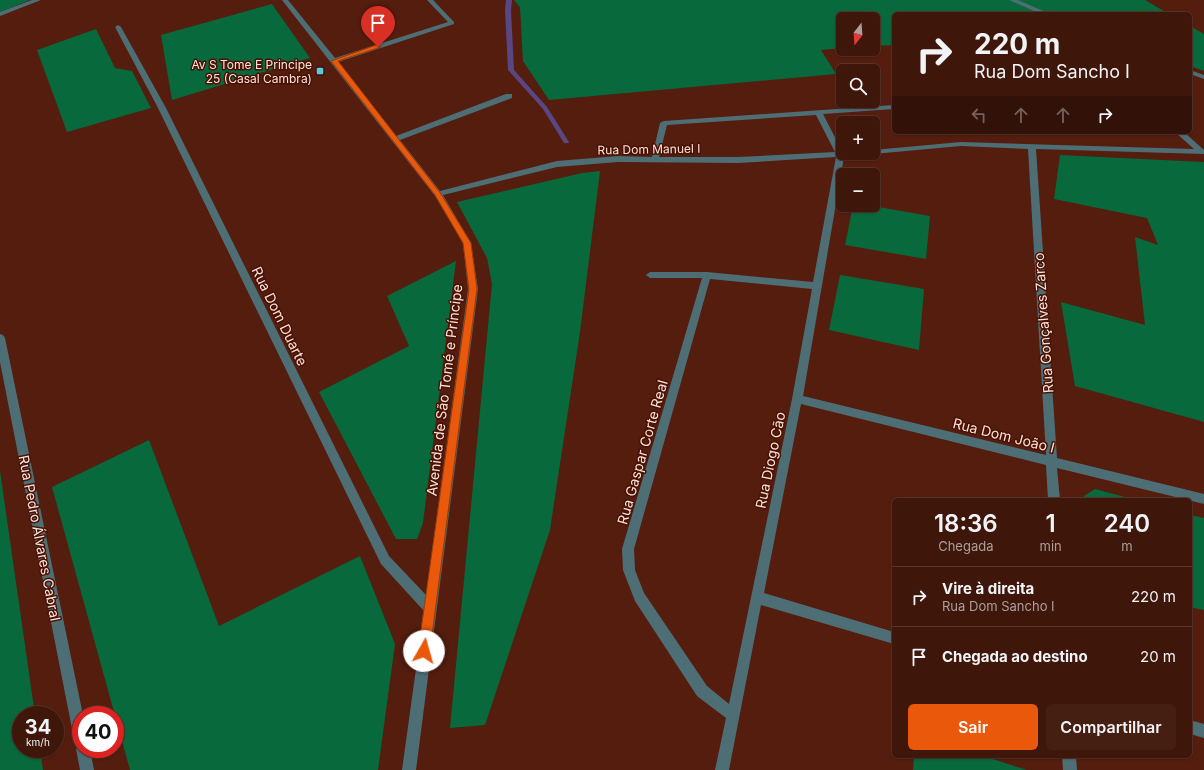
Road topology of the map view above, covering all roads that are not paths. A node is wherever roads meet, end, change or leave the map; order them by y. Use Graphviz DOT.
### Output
graph roads {
  1 [pos="38,0"];
  2 [pos="285,0"];
  3 [pos="430,0"];
  4 [pos="1012,0"];
  5 [pos="1042,12"];
  6 [pos="0,14"];
  7 [pos="118,27"];
  8 [pos="334,61"];
  9 [pos="1192,73"];
  10 [pos="1204,77"];
  11 [pos="509,96"];
  12 [pos="892,107"];
  13 [pos="818,112"];
  14 [pos="1181,134"];
  15 [pos="395,139"];
  16 [pos="1032,146"];
  17 [pos="836,147"];
  18 [pos="880,151"];
  19 [pos="1203,152"];
  20 [pos="836,155"];
  21 [pos="655,159"];
  22 [pos="839,160"];
  23 [pos="438,194"];
  24 [pos="650,275"];
  25 [pos="707,275"];
  26 [pos="818,286"];
  27 [pos="0,338"];
  28 [pos="797,399"];
  29 [pos="1052,461"];
  30 [pos="1054,498"];
  31 [pos="1204,499"];
  32 [pos="756,597"];
  33 [pos="430,608"];
  34 [pos="892,637"];
  35 [pos="74,706"];
  36 [pos="732,715"];
  37 [pos="1192,728"];
  38 [pos="1204,731"];
  39 [pos="85,758"];
  40 [pos="1069,758"];
  41 [pos="87,770"];
  42 [pos="409,770"];
  43 [pos="722,770"];
  44 [pos="1070,770"];
  1 -- 6 [label="street"];
  2 -- 8 [label="street, Avenida de São Tomé e Príncipe"];
  3 -- 8 [label="street"];
  4 -- 5 [label="street"];
  7 -- 33 [label="street, Rua Dom Duarte"];
  8 -- 15 [label="street, Avenida de São Tomé e Príncipe"];
  9 -- 10 [label="street"];
  11 -- 15 [label="street"];
  12 -- 13 [label="street"];
  13 -- 17 [label="street"];
  13 -- 21 [label="street"];
  14 -- 19 [label="street"];
  15 -- 23 [label="street, Avenida de São Tomé e Príncipe"];
  16 -- 18 [label="street"];
  16 -- 19 [label="street"];
  16 -- 29 [label="street, Rua Gonçalves Zarco"];
  20 -- 21 [label="street, Rua Dom Manuel I"];
  21 -- 23 [label="street, Rua Dom Manuel I"];
  22 -- 26 [label="street, Rua Diogo Cão"];
  23 -- 33 [label="street, Avenida de São Tomé e Príncipe"];
  24 -- 25 [label="street"];
  25 -- 26 [label="street"];
  25 -- 36 [label="street, Rua Gaspar Corte Real"];
  26 -- 28 [label="street, Rua Diogo Cão"];
  27 -- 35 [label="street, Rua Pedro Álvares Cabral"];
  28 -- 29 [label="street, Rua Dom João I"];
  28 -- 32 [label="street, Rua Diogo Cão"];
  29 -- 30 [label="street, Rua Gonçalves Zarco"];
  29 -- 31 [label="street, Rua Dom João I"];
  32 -- 34 [label="street"];
  32 -- 36 [label="street, Rua Diogo Cão"];
  33 -- 42 [label="street, Avenida de São Tomé e Príncipe"];
  36 -- 43 [label="street, Rua Diogo Cão"];
  37 -- 38 [label="street"];
  39 -- 41 [label="street"];
  40 -- 44 [label="street"];
}
